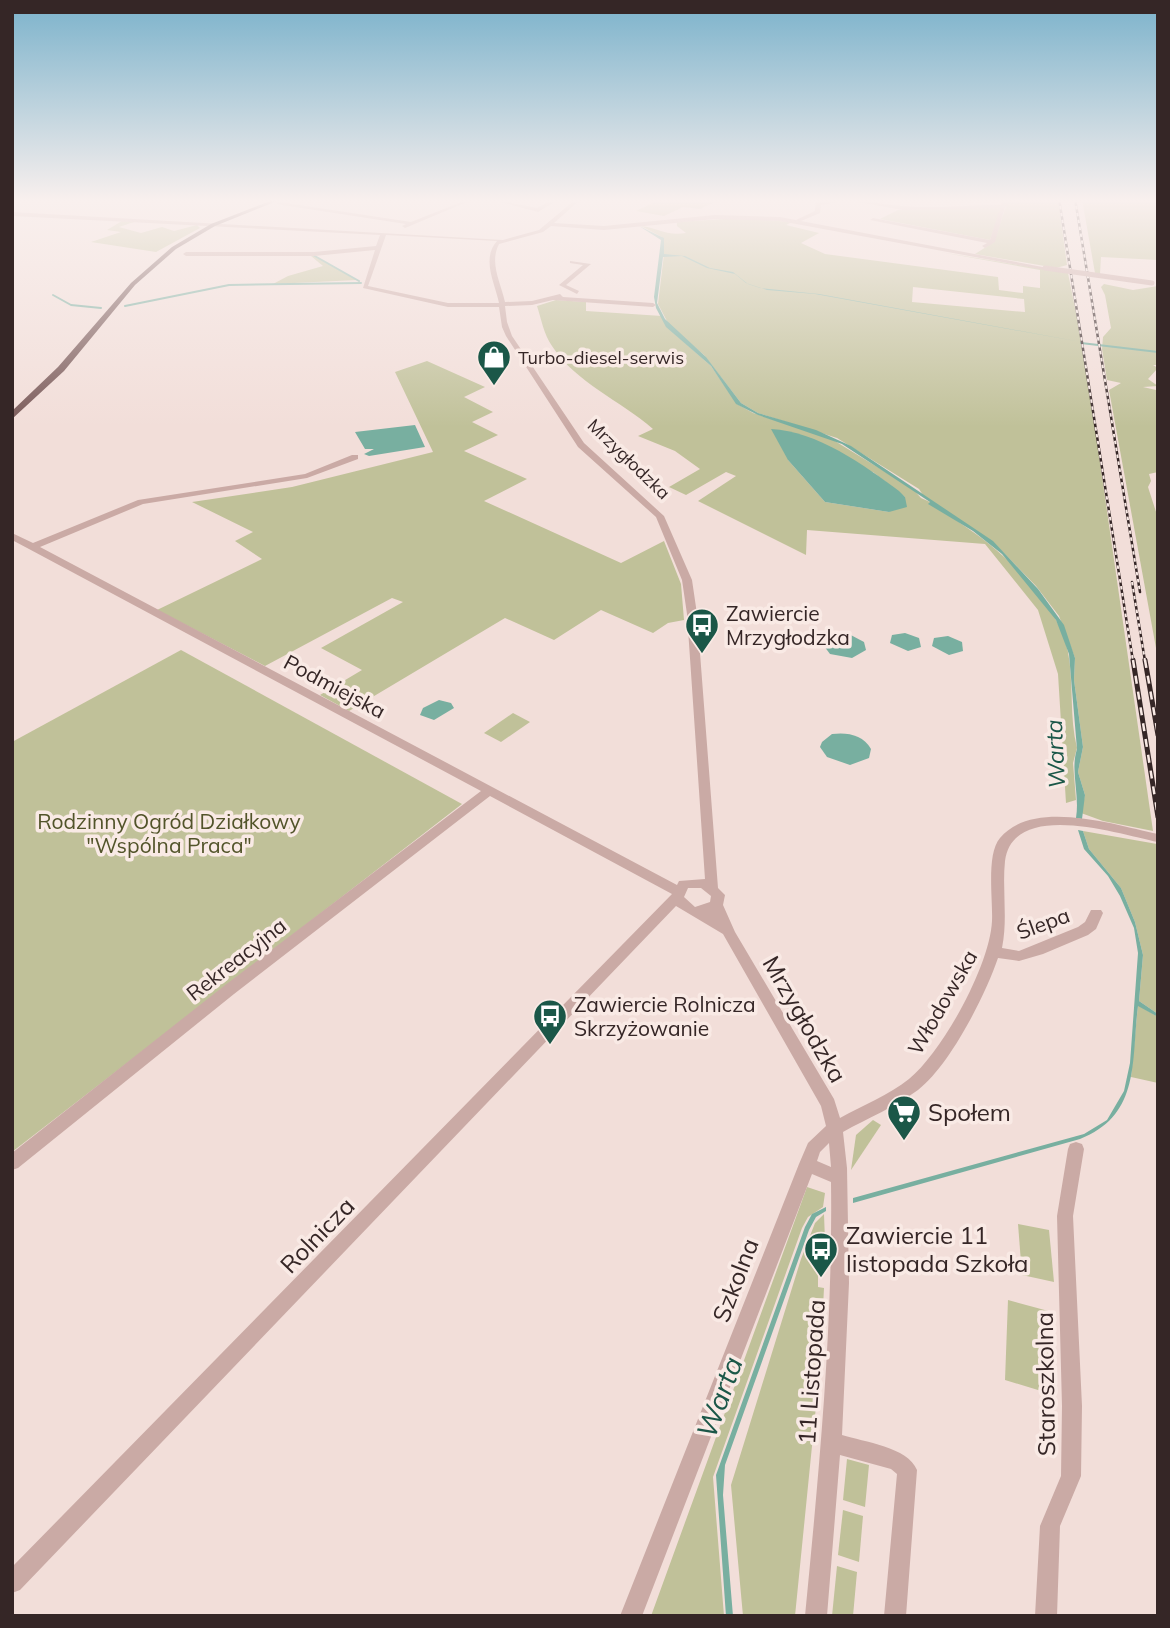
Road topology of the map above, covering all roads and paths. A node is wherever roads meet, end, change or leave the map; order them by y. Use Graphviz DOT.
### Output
graph roads {
  1 [pos="144,275"];
  2 [pos="368,275"];
  3 [pos="496,275"];
  4 [pos="574,275"];
  5 [pos="1097,275"];
  6 [pos="1108,276"];
  7 [pos="1156,283"];
  8 [pos="552,298"];
  9 [pos="502,305"];
  10 [pos="653,305"];
  11 [pos="12,415"];
  12 [pos="355,457"];
  13 [pos="12,536"];
  14 [pos="32,547"];
  15 [pos="489,791"];
  16 [pos="1064,821"];
  17 [pos="1158,838"];
  18 [pos="709,858"];
  19 [pos="640,870"];
  20 [pos="693,882"];
  21 [pos="712,887"];
  22 [pos="684,902"];
  23 [pos="716,905"];
  24 [pos="1096,913"];
  25 [pos="729,933"];
  26 [pos="995,952"];
  27 [pos="837,1130"];
  28 [pos="1076,1149"];
  29 [pos="12,1163"];
  30 [pos="807,1164"];
  31 [pos="839,1185"];
  32 [pos="831,1441"];
  33 [pos="12,1582"];
  34 [pos="631,1616"];
  35 [pos="816,1616"];
  36 [pos="895,1616"];
  37 [pos="1046,1616"];
  1 -- 11 [label="main road"];
  2 -- 9 [label="street"];
  3 -- 9 [label="street, Mrzygłodzka"];
  4 -- 8 [label="street"];
  5 -- 7 [label="street, bridge"];
  6 -- 7 [label="street"];
  8 -- 9 [label="street"];
  8 -- 10 [label="street"];
  9 -- 18 [label="street, Mrzygłodzka"];
  12 -- 14 [label="street"];
  13 -- 14 [label="street, Podmiejska"];
  14 -- 15 [label="street, Podmiejska"];
  15 -- 19 [label="street, Podmiejska"];
  15 -- 29 [label="street, Rekreacyjna"];
  16 -- 17 [label="street, Włodowska"];
  16 -- 26 [label="street, Włodowska"];
  18 -- 20 [label="street"];
  18 -- 21 [label="street, Mrzygłodzka"];
  19 -- 20 [label="street, Podmiejska"];
  19 -- 22 [label="street, Podmiejska"];
  20 -- 21 [label="street, Podmiejska"];
  20 -- 22 [label="street"];
  21 -- 23 [label="street, Mrzygłodzka"];
  22 -- 23 [label="street"];
  22 -- 25 [label="street, Mrzygłodzka"];
  22 -- 33 [label="street, Rolnicza"];
  23 -- 25 [label="street, Mrzygłodzka"];
  24 -- 26 [label="street, Ślepa"];
  25 -- 27 [label="street, Mrzygłodzka"];
  26 -- 27 [label="street, Włodowska"];
  27 -- 30 [label="street, Szkolna"];
  27 -- 31 [label="street, 11 Listopada"];
  28 -- 37 [label="street, Staroszkolna"];
  30 -- 31 [label="street"];
  30 -- 34 [label="street, Szkolna"];
  31 -- 32 [label="street, 11 Listopada"];
  32 -- 35 [label="street, 11 Listopada"];
  32 -- 36 [label="street"];
}
